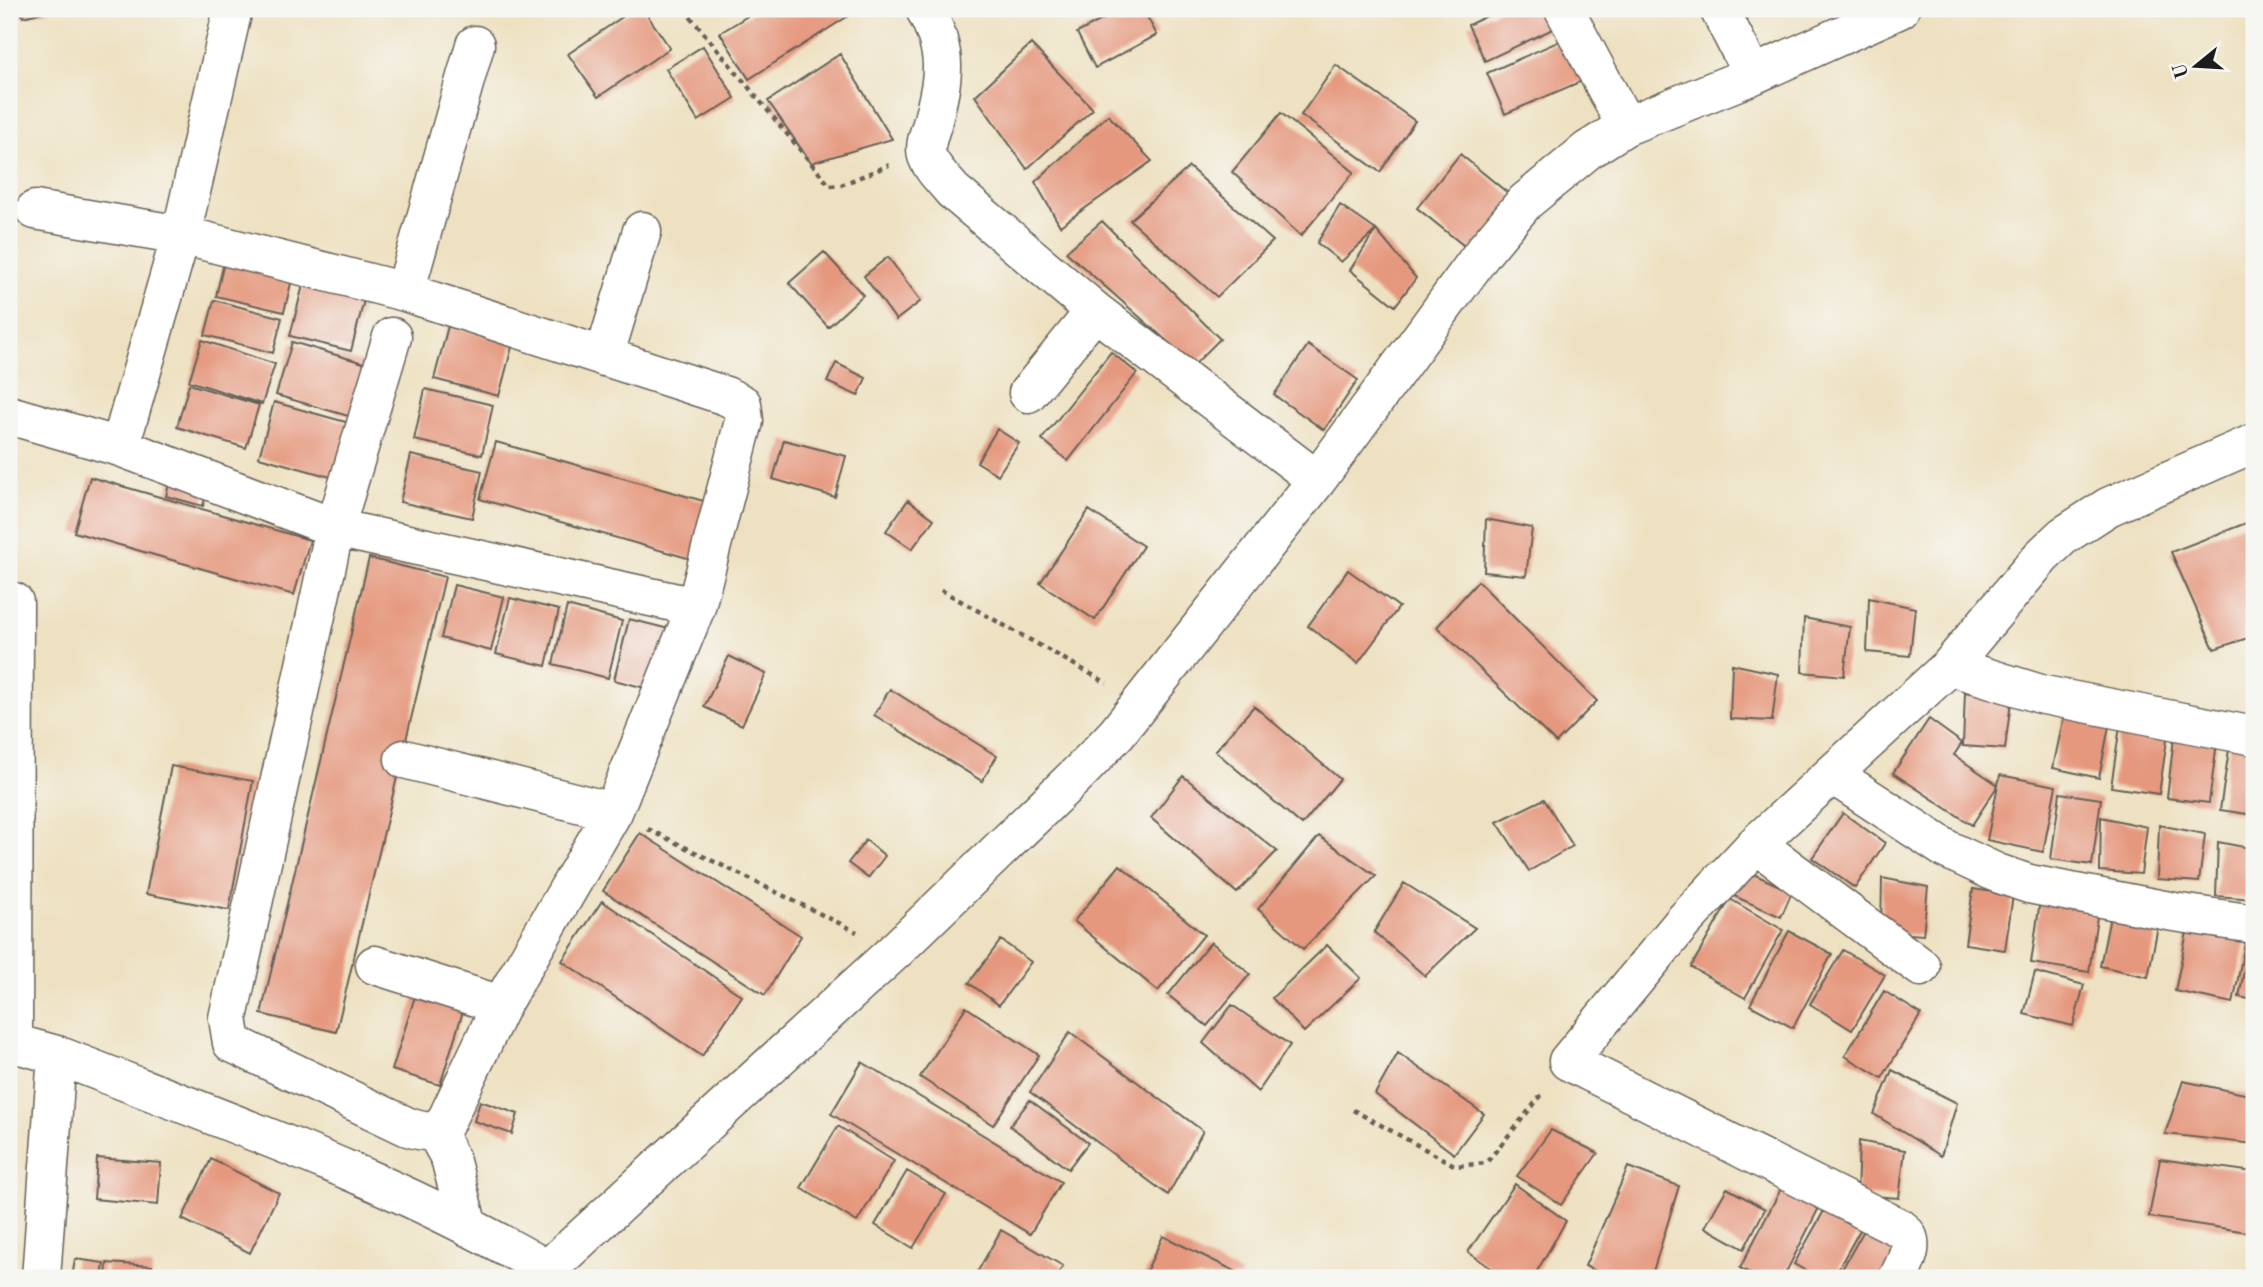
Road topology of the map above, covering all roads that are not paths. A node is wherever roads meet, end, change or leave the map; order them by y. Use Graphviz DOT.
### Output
graph roads {
  1 [pos="233,9"];
  2 [pos="925,9"];
  3 [pos="1564,9"];
  4 [pos="1719,9"];
  5 [pos="1900,9"];
  6 [pos="475,45"];
  7 [pos="1753,75"];
  8 [pos="1626,125"];
  9 [pos="35,210"];
  10 [pos="642,231"];
  11 [pos="181,235"];
  12 [pos="405,292"];
  13 [pos="1095,311"];
  14 [pos="392,337"];
  15 [pos="604,356"];
  16 [pos="1028,393"];
  17 [pos="9,415"];
  18 [pos="2254,443"];
  19 [pos="120,447"];
  20 [pos="1317,480"];
  21 [pos="335,528"];
  22 [pos="14,602"];
  23 [pos="696,607"];
  24 [pos="1950,666"];
  25 [pos="2254,736"];
  26 [pos="404,759"];
  27 [pos="1833,775"];
  28 [pos="613,812"];
  29 [pos="1756,844"];
  30 [pos="2254,924"];
  31 [pos="375,965"];
  32 [pos="1921,967"];
  33 [pos="501,1005"];
  34 [pos="11,1042"];
  35 [pos="57,1055"];
  36 [pos="435,1131"];
  37 [pos="468,1227"];
  38 [pos="542,1274"];
  39 [pos="41,1278"];
  40 [pos="1898,1278"];
  1 -- 11 [label="street"];
  2 -- 13 [label="street"];
  3 -- 8 [label="street"];
  4 -- 7 [label="street"];
  5 -- 7 [label="street"];
  6 -- 12 [label="street"];
  7 -- 8 [label="street"];
  8 -- 20 [label="street"];
  9 -- 11 [label="street"];
  10 -- 15 [label="street"];
  11 -- 12 [label="street"];
  11 -- 19 [label="street"];
  12 -- 15 [label="street"];
  13 -- 16 [label="street"];
  13 -- 20 [label="street"];
  14 -- 21 [label="street"];
  15 -- 23 [label="street"];
  17 -- 19 [label="street"];
  18 -- 24 [label="street"];
  19 -- 21 [label="street"];
  20 -- 38 [label="street"];
  21 -- 23 [label="street"];
  21 -- 36 [label="street"];
  22 -- 34 [label="street"];
  23 -- 28 [label="street"];
  24 -- 25 [label="street"];
  24 -- 27 [label="street"];
  26 -- 28 [label="street"];
  27 -- 29 [label="street"];
  27 -- 30 [label="street"];
  28 -- 33 [label="street"];
  29 -- 32 [label="street"];
  29 -- 40 [label="street"];
  31 -- 33 [label="street"];
  33 -- 36 [label="street"];
  34 -- 35 [label="street"];
  35 -- 37 [label="street"];
  35 -- 39 [label="street"];
  36 -- 37 [label="street"];
  37 -- 38 [label="street"];
}
